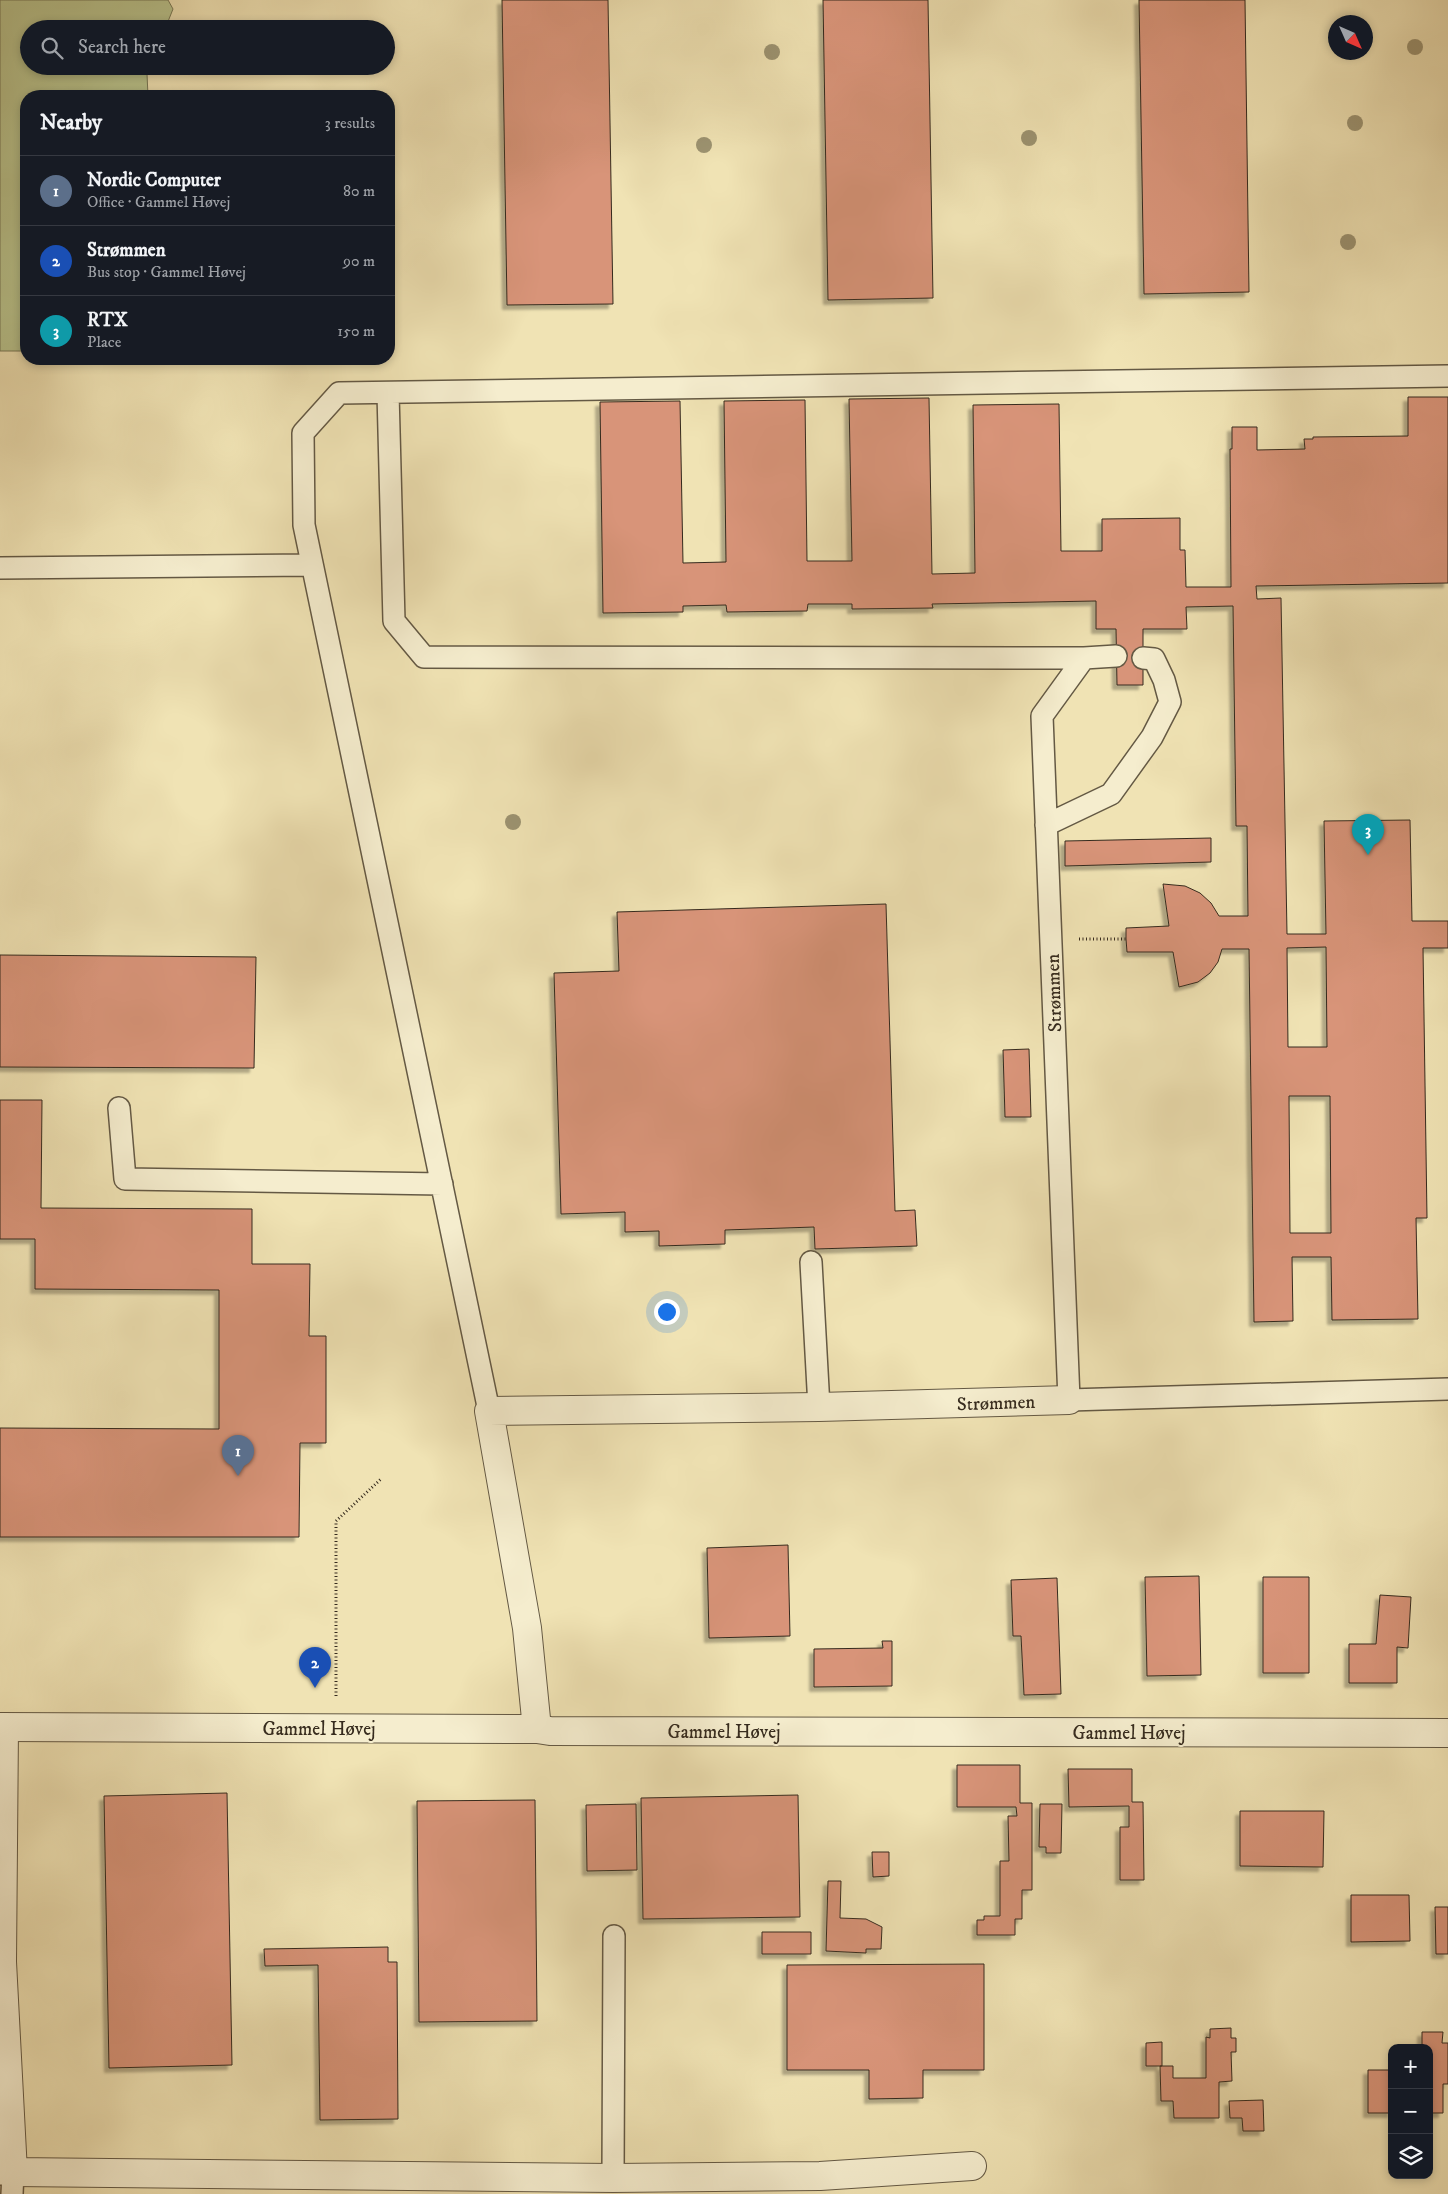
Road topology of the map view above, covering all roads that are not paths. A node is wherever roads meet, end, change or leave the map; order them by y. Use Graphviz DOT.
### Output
graph roads {
  1 [pos="1448,376"];
  2 [pos="388,393"];
  3 [pos="312,565"];
  4 [pos="0,568"];
  5 [pos="1116,656"];
  6 [pos="1084,658"];
  7 [pos="1143,658"];
  8 [pos="1046,825"];
  9 [pos="119,1108"];
  10 [pos="442,1184"];
  11 [pos="811,1262"];
  12 [pos="1448,1389"];
  13 [pos="1068,1400"];
  14 [pos="819,1407"];
  15 [pos="489,1411"];
  16 [pos="2,1727"];
  17 [pos="537,1728"];
  18 [pos="1448,1732"];
  19 [pos="614,1936"];
  20 [pos="972,2166"];
  21 [pos="612,2178"];
  22 [pos="8,2180"];
  1 -- 2 [label="lane"];
  2 -- 3 [label="lane"];
  2 -- 6 [label="lane"];
  3 -- 4 [label="lane"];
  3 -- 10 [label="lane"];
  5 -- 6 [label="lane"];
  6 -- 8 [label="lane, Strømmen"];
  7 -- 8 [label="lane"];
  8 -- 13 [label="lane, Strømmen"];
  9 -- 10 [label="lane"];
  10 -- 15 [label="lane"];
  11 -- 14 [label="lane"];
  12 -- 13 [label="lane"];
  13 -- 14 [label="street, Strømmen"];
  14 -- 15 [label="street, Strømmen"];
  15 -- 17 [label="street"];
  16 -- 17 [label="street, Gammel Høvej"];
  16 -- 22 [label="street"];
  17 -- 18 [label="street, Gammel Høvej"];
  19 -- 21 [label="lane"];
  20 -- 21 [label="street"];
  21 -- 22 [label="street"];
}
